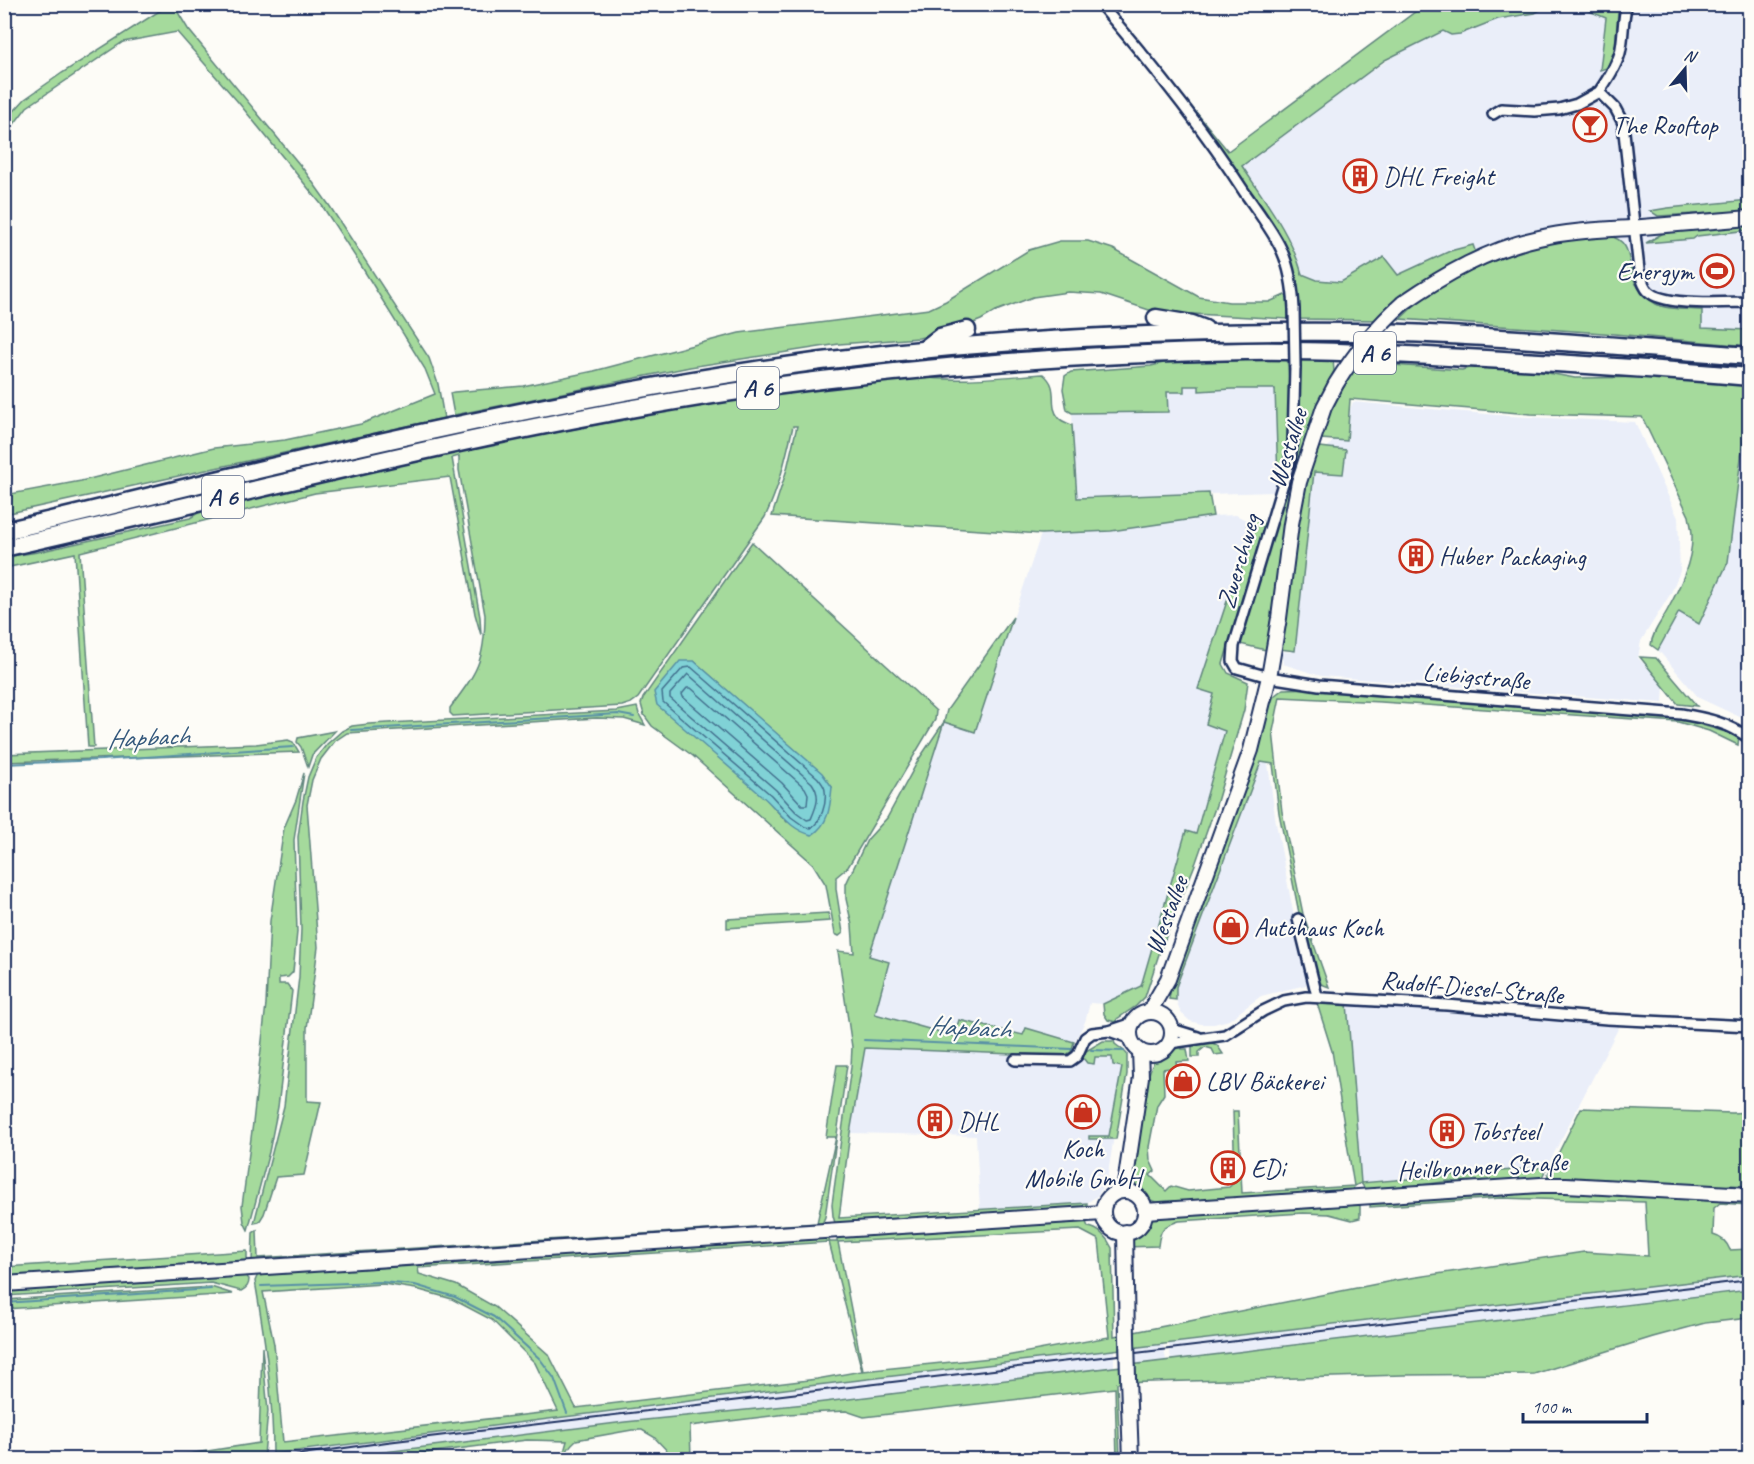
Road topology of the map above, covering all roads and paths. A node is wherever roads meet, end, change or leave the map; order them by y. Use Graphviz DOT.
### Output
graph roads {
  1 [pos="1100,4"];
  2 [pos="1627,4"];
  3 [pos="1599,92"];
  4 [pos="1493,114"];
  5 [pos="1749,218"];
  6 [pos="1634,227"];
  7 [pos="1749,302"];
  8 [pos="1156,318"];
  9 [pos="967,330"];
  10 [pos="1215,333"];
  11 [pos="922,351"];
  12 [pos="1749,356"];
  13 [pos="1749,377"];
  14 [pos="4,531"];
  15 [pos="4,548"];
  16 [pos="1269,677"];
  17 [pos="1749,739"];
  18 [pos="1298,919"];
  19 [pos="1168,979"];
  20 [pos="1317,996"];
  21 [pos="1149,1012"];
  22 [pos="1164,1017"];
  23 [pos="1133,1023"];
  24 [pos="1749,1026"];
  25 [pos="1109,1031"];
  26 [pos="1171,1036"];
  27 [pos="1136,1045"];
  28 [pos="1154,1054"];
  29 [pos="1015,1060"];
  30 [pos="1141,1077"];
  31 [pos="1124,1191"];
  32 [pos="1749,1195"];
  33 [pos="1145,1211"];
  34 [pos="1103,1213"];
  35 [pos="1125,1232"];
  36 [pos="4,1284"];
  37 [pos="1131,1460"];
  1 -- 16 [label="street, Zwerchweg, bridge"];
  2 -- 3 [label="street"];
  3 -- 4 [label="street"];
  3 -- 6 [label="street"];
  5 -- 6 [label="main road, Westallee"];
  6 -- 7 [label="street"];
  6 -- 16 [label="main road, Westallee, bridge"];
  8 -- 10 [label="highway"];
  9 -- 11 [label="highway"];
  10 -- 11 [label="highway, A 6"];
  10 -- 12 [label="highway, A 6"];
  11 -- 14 [label="highway, A 6"];
  13 -- 15 [label="highway, A 6"];
  16 -- 17 [label="street, Liebigstraße"];
  16 -- 19 [label="main road, Westallee"];
  18 -- 20 [label="street"];
  19 -- 21 [label="main road, Westallee"];
  19 -- 22 [label="main road, Westallee"];
  20 -- 24 [label="street, Rudolf-Diesel-Straße"];
  20 -- 26 [label="street, Rudolf-Diesel-Straße"];
  21 -- 22 [label="main road"];
  21 -- 23 [label="main road"];
  22 -- 26 [label="main road"];
  23 -- 25 [label="street"];
  23 -- 27 [label="main road"];
  25 -- 27 [label="street"];
  25 -- 29 [label="street"];
  26 -- 28 [label="main road"];
  27 -- 28 [label="main road"];
  27 -- 30 [label="main road"];
  28 -- 30 [label="main road"];
  30 -- 31 [label="main road"];
  31 -- 33 [label="main road"];
  31 -- 34 [label="main road"];
  32 -- 33 [label="main road, Heilbronner Straße"];
  33 -- 35 [label="main road"];
  34 -- 35 [label="main road"];
  34 -- 36 [label="main road"];
  35 -- 37 [label="main road, bridge"];
}
